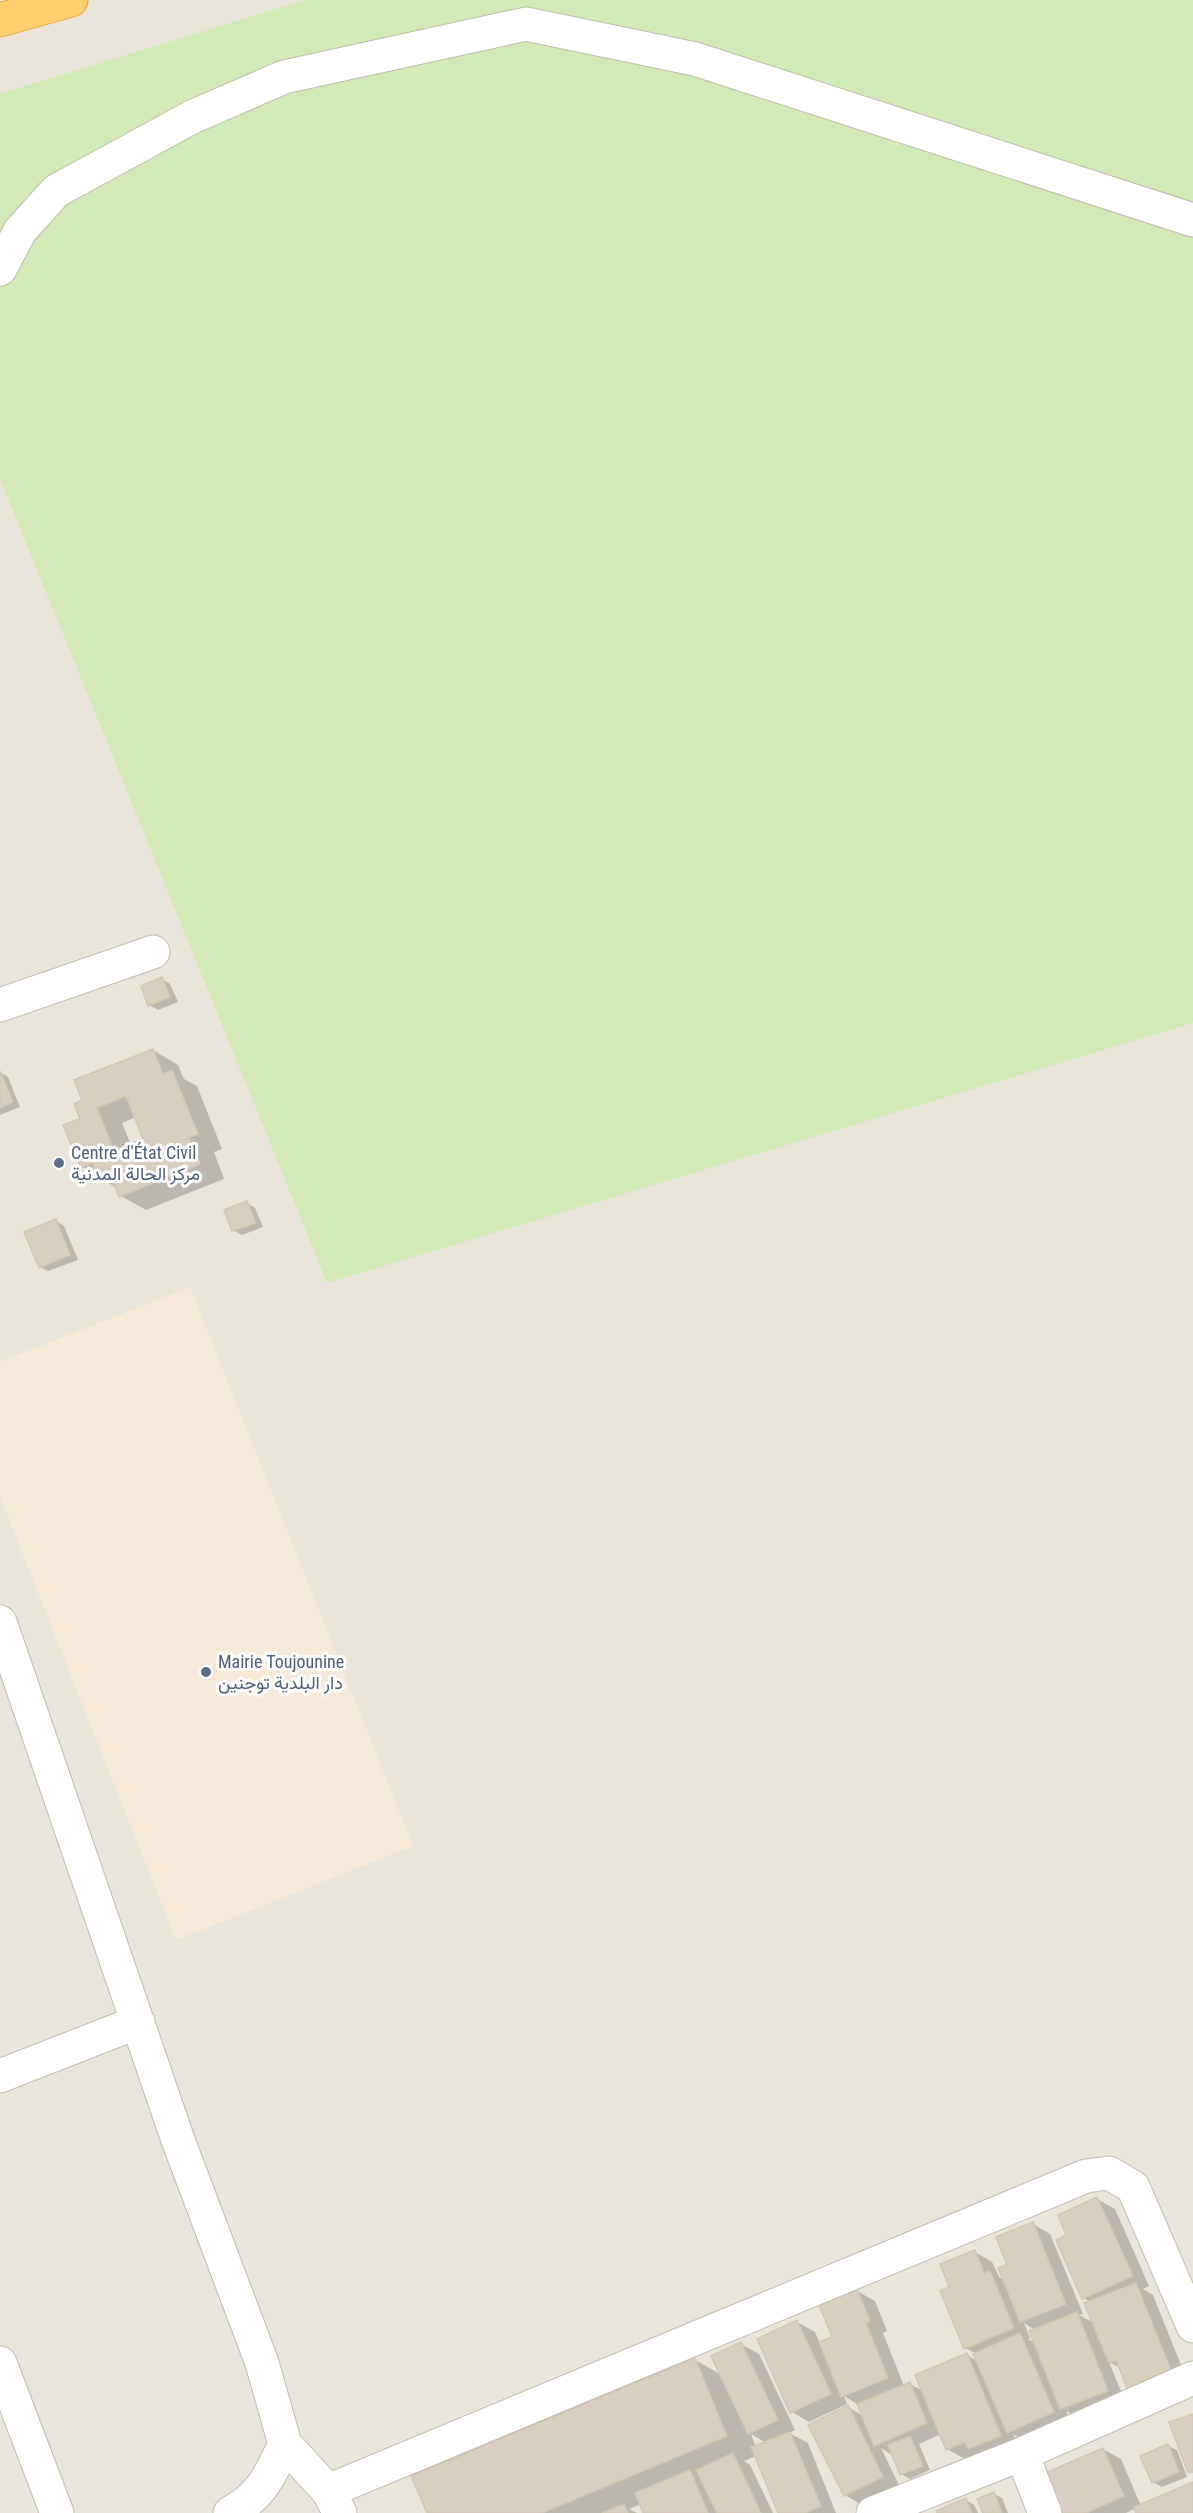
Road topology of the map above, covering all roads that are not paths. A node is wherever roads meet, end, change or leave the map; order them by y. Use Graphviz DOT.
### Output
graph roads {
  1 [pos="71,0"];
  2 [pos="527,12"];
  3 [pos="0,20"];
  4 [pos="1193,220"];
  5 [pos="0,269"];
  6 [pos="153,952"];
  7 [pos="0,1005"];
  8 [pos="1,1629"];
  9 [pos="138,2022"];
  10 [pos="0,2076"];
  11 [pos="1193,2326"];
  12 [pos="0,2363"];
  13 [pos="1193,2378"];
  14 [pos="285,2444"];
  15 [pos="1022,2454"];
  16 [pos="334,2502"];
  17 [pos="57,2513"];
  18 [pos="230,2513"];
  19 [pos="873,2513"];
  20 [pos="1045,2513"];
  1 -- 3 [label="highway"];
  2 -- 4 [label="street"];
  2 -- 5 [label="street"];
  6 -- 7 [label="street"];
  8 -- 9 [label="street"];
  9 -- 10 [label="street"];
  9 -- 14 [label="street"];
  11 -- 16 [label="street"];
  12 -- 17 [label="street"];
  13 -- 15 [label="street"];
  14 -- 16 [label="street"];
  14 -- 18 [label="street"];
  15 -- 19 [label="street"];
  15 -- 20 [label="street"];
}
